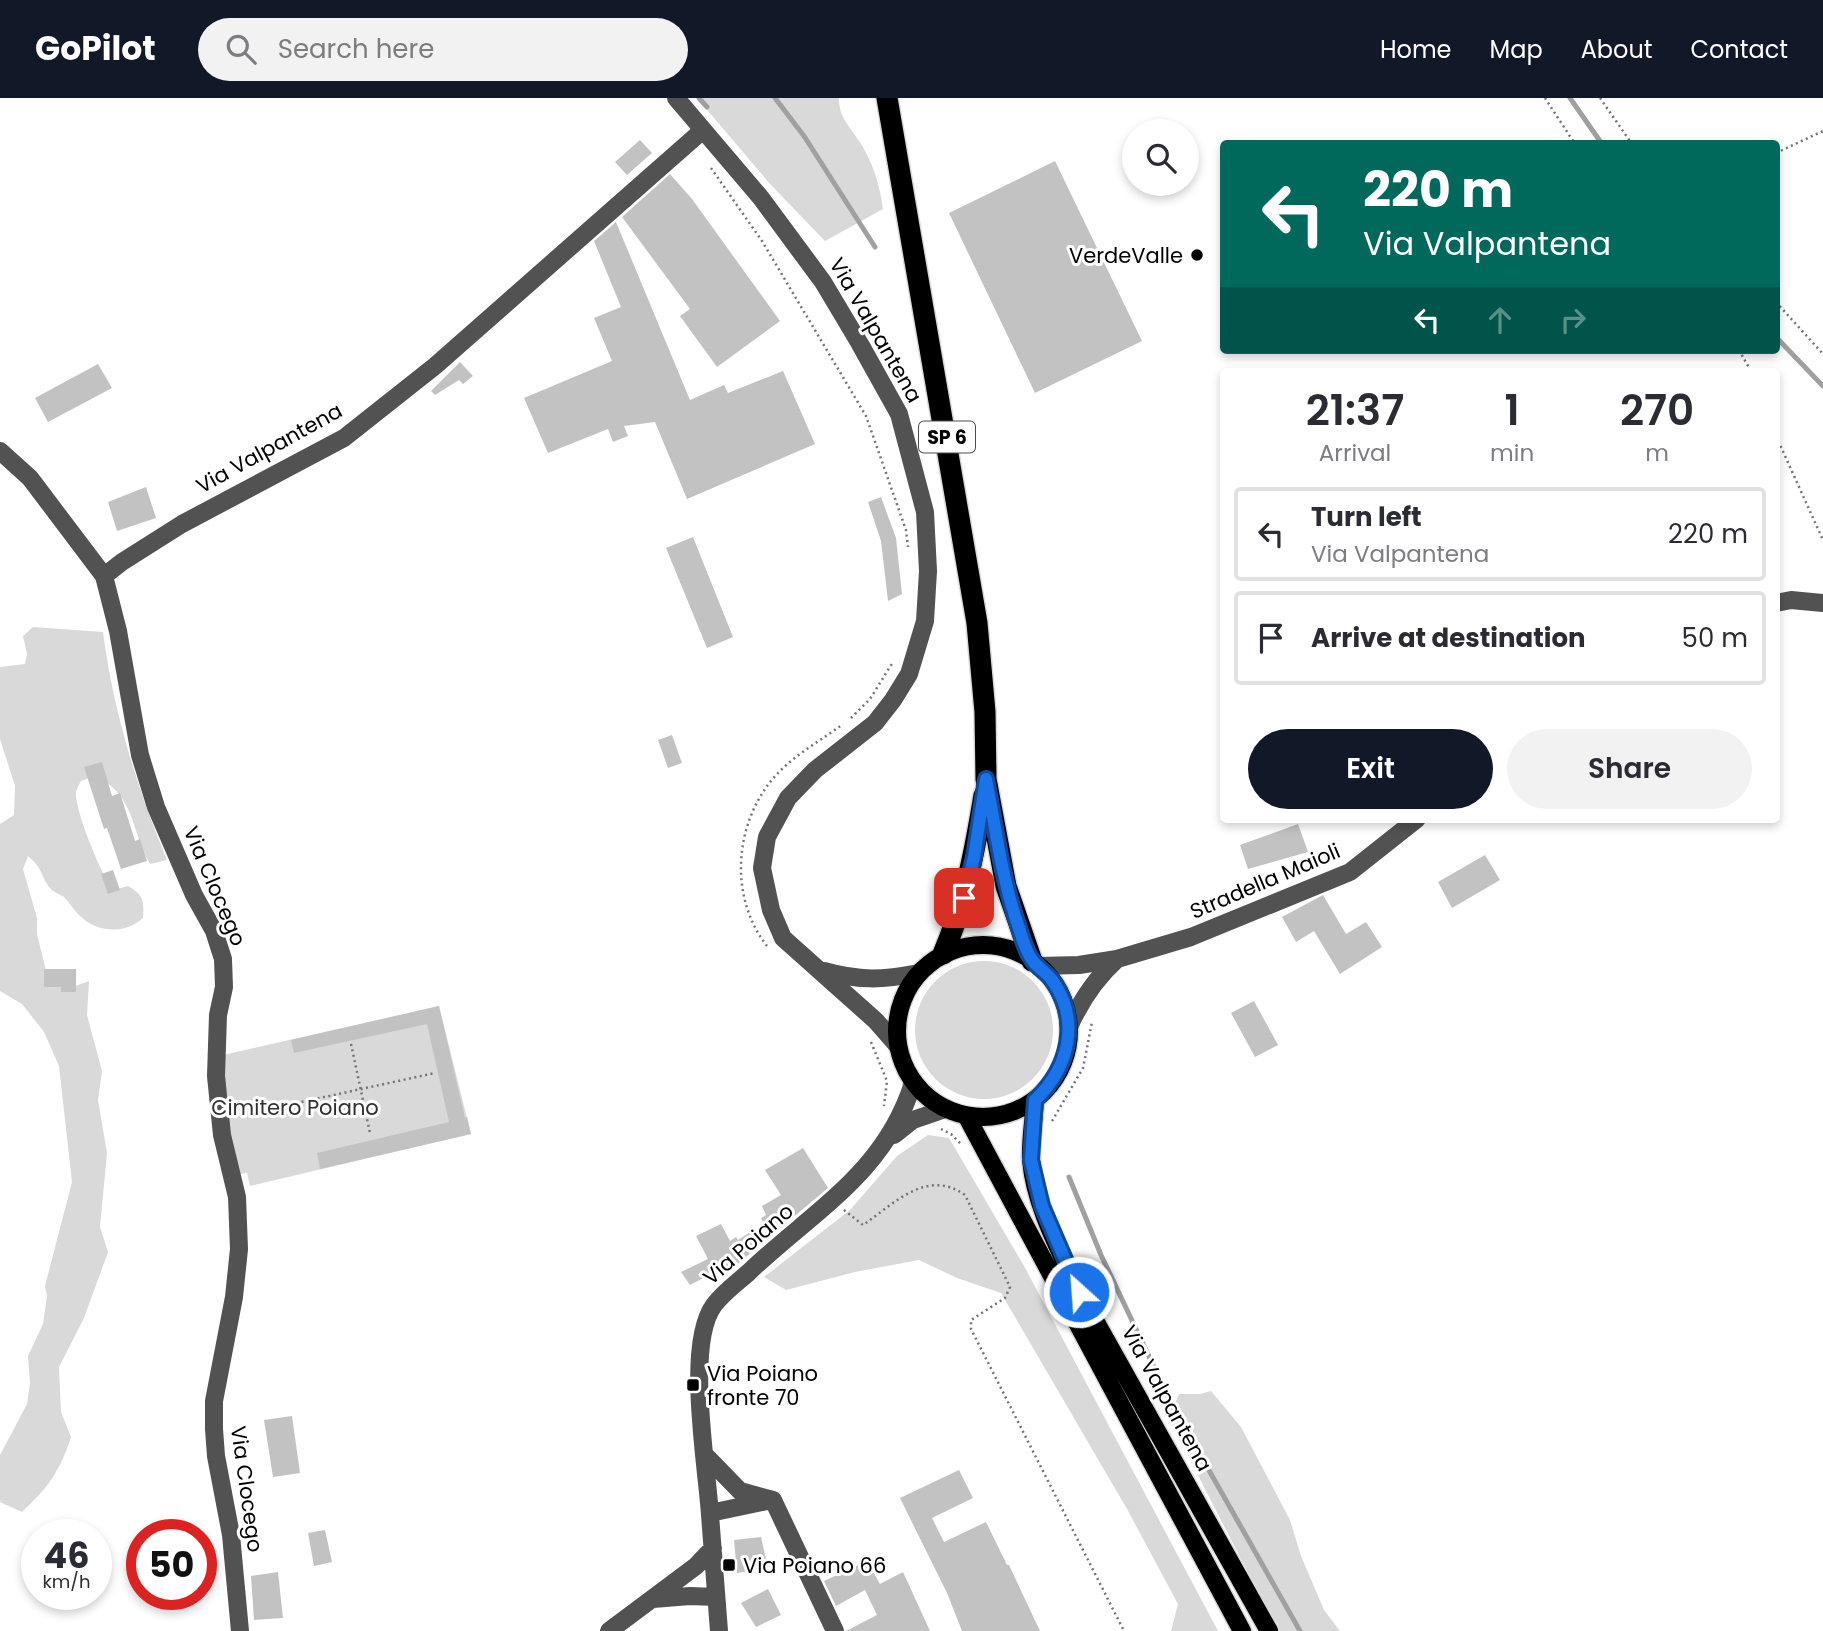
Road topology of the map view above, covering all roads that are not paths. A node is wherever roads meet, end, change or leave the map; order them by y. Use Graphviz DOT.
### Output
graph roads {
  1 [pos="676,98"];
  2 [pos="887,98"];
  3 [pos="698,136"];
  4 [pos="0,451"];
  5 [pos="104,576"];
  6 [pos="1780,602"];
  7 [pos="1823,603"];
  8 [pos="986,779"];
  9 [pos="1412,823"];
  10 [pos="943,954"];
  11 [pos="1117,959"];
  12 [pos="1036,963"];
  13 [pos="820,970"];
  14 [pos="919,973"];
  15 [pos="1069,1027"];
  16 [pos="897,1045"];
  17 [pos="913,1083"];
  18 [pos="1035,1100"];
  19 [pos="944,1109"];
  20 [pos="967,1117"];
  21 [pos="888,1140"];
  22 [pos="705,1454"];
  23 [pos="773,1500"];
  24 [pos="710,1513"];
  25 [pos="713,1548"];
  26 [pos="716,1597"];
  27 [pos="653,1599"];
  28 [pos="240,1631"];
  29 [pos="609,1631"];
  30 [pos="719,1631"];
  31 [pos="835,1631"];
  32 [pos="1242,1631"];
  33 [pos="1269,1631"];
  1 -- 3 [label="street, Via Valpantena"];
  2 -- 8 [label="highway, SP 6"];
  3 -- 5 [label="street, Via Valpantena"];
  3 -- 13 [label="street, Via Valpantena"];
  4 -- 5 [label="street, Via Clocego"];
  5 -- 28 [label="street, Via Clocego"];
  6 -- 7 [label="street"];
  8 -- 10 [label="highway, Via Valpantena"];
  8 -- 12 [label="highway, Via Valpantena"];
  9 -- 11 [label="street, Stradella Maioli"];
  10 -- 12 [label="main road, Via Valpantena"];
  10 -- 14 [label="main road, Via Valpantena"];
  11 -- 12 [label="street, Stradella Maioli"];
  11 -- 15 [label="street, Stradella Maioli"];
  12 -- 15 [label="main road, Via Valpantena"];
  13 -- 14 [label="street, Via Valpantena"];
  13 -- 16 [label="street, Via Valpantena"];
  14 -- 16 [label="main road, Via Valpantena"];
  15 -- 18 [label="main road, Via Valpantena"];
  16 -- 17 [label="main road, Via Valpantena"];
  17 -- 19 [label="main road, Via Valpantena"];
  17 -- 21 [label="street, Via Poiano"];
  18 -- 20 [label="main road, Via Valpantena"];
  18 -- 33 [label="main road, Via Valpantena"];
  19 -- 20 [label="main road, Via Valpantena"];
  19 -- 21 [label="street, Via Poiano"];
  20 -- 32 [label="main road, Via Valpantena"];
  21 -- 22 [label="street, Via Poiano"];
  22 -- 23 [label="street"];
  22 -- 24 [label="street, Via Poiano"];
  23 -- 24 [label="street"];
  23 -- 31 [label="street"];
  24 -- 25 [label="street, Via Poiano"];
  25 -- 26 [label="street, Via Poiano"];
  25 -- 27 [label="street"];
  26 -- 27 [label="street"];
  26 -- 30 [label="street, Via Poiano"];
  27 -- 29 [label="street"];
}
